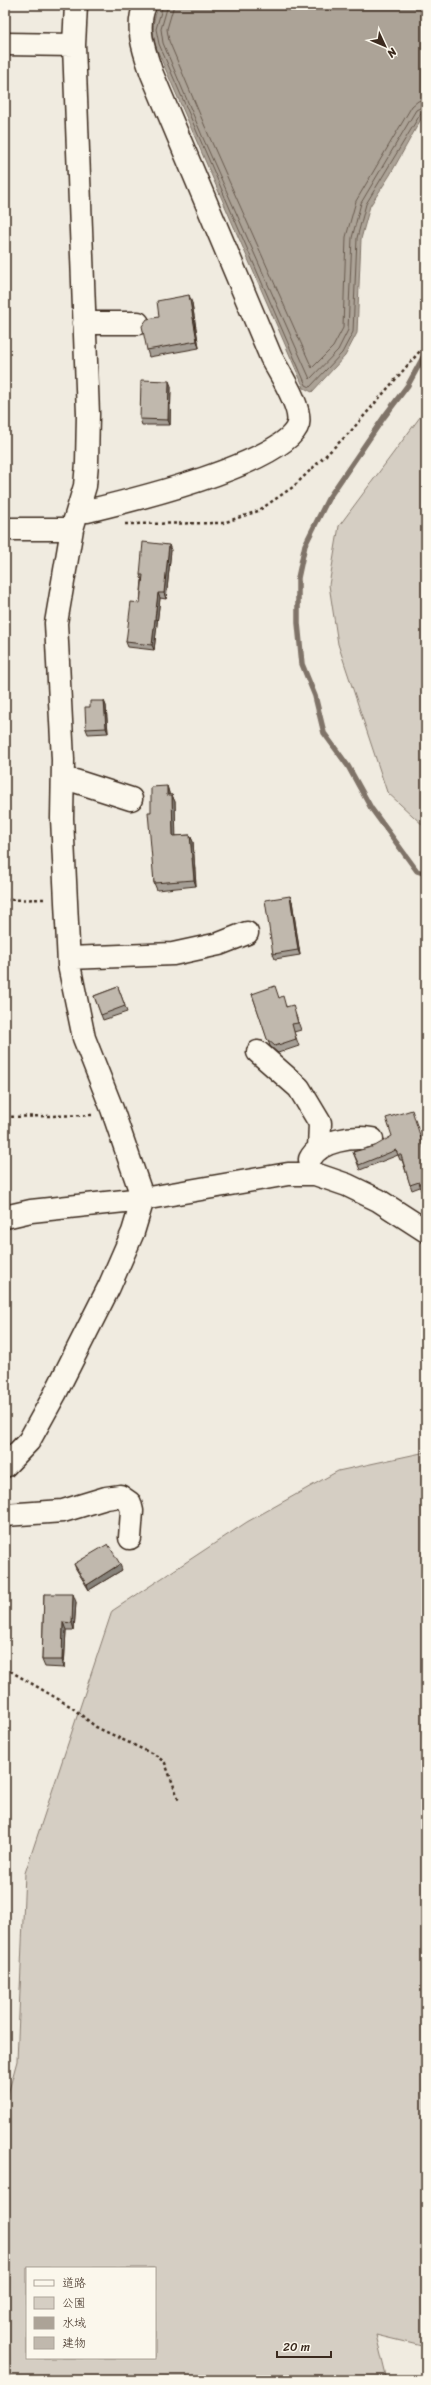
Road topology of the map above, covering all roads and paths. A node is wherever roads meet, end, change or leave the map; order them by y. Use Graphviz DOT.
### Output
graph roads {
  1 [pos="76,5"];
  2 [pos="145,5"];
  3 [pos="5,44"];
  4 [pos="74,45"];
  5 [pos="84,323"];
  6 [pos="138,324"];
  7 [pos="75,520"];
  8 [pos="5,529"];
  9 [pos="63,781"];
  10 [pos="131,798"];
  11 [pos="68,898"];
  12 [pos="5,900"];
  13 [pos="248,933"];
  14 [pos="69,958"];
  15 [pos="258,1052"];
  16 [pos="114,1114"];
  17 [pos="5,1117"];
  18 [pos="372,1139"];
  19 [pos="319,1149"];
  20 [pos="307,1174"];
  21 [pos="143,1199"];
  22 [pos="5,1217"];
  23 [pos="426,1231"];
  24 [pos="5,1466"];
  25 [pos="5,1515"];
  26 [pos="130,1538"];
  27 [pos="5,1668"];
  28 [pos="179,1800"];
  1 -- 4 [label="street"];
  2 -- 7 [label="street"];
  3 -- 4 [label="street"];
  4 -- 5 [label="street"];
  5 -- 6 [label="street"];
  5 -- 7 [label="street"];
  7 -- 8 [label="street"];
  7 -- 9 [label="street"];
  9 -- 10 [label="street"];
  9 -- 11 [label="street"];
  11 -- 12 [label="path"];
  11 -- 14 [label="street"];
  13 -- 14 [label="street"];
  14 -- 16 [label="street"];
  15 -- 19 [label="street"];
  16 -- 17 [label="path"];
  16 -- 21 [label="street"];
  18 -- 19 [label="street"];
  19 -- 20 [label="street"];
  20 -- 21 [label="street"];
  20 -- 23 [label="street"];
  21 -- 22 [label="street"];
  21 -- 24 [label="street"];
  25 -- 26 [label="street"];
  27 -- 28 [label="path"];
}
